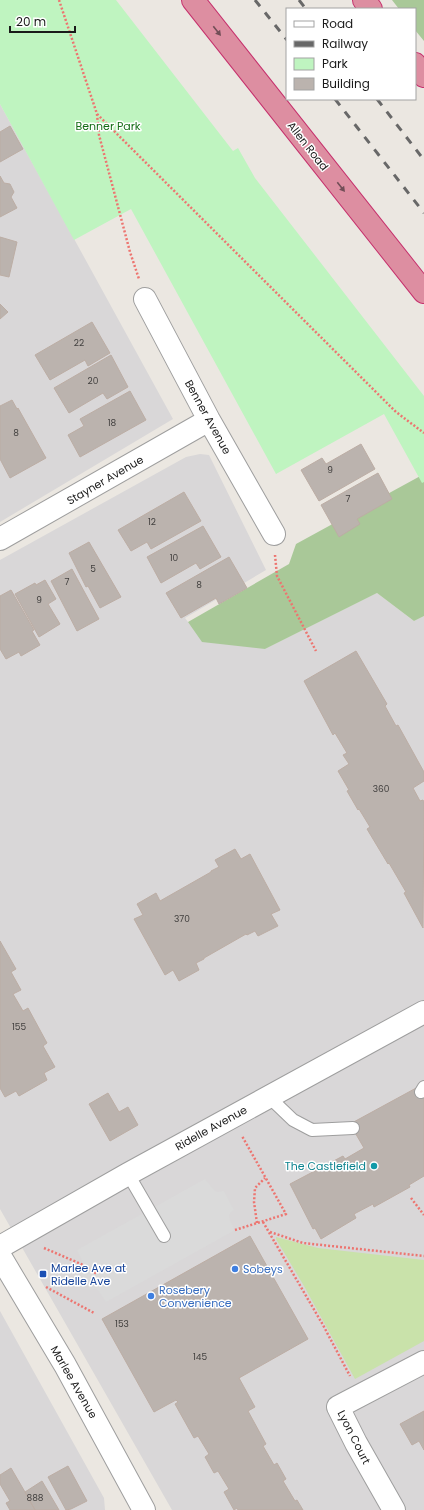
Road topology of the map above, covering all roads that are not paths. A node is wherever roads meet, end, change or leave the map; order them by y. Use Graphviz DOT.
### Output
graph roads {
  1 [pos="193,0"];
  2 [pos="364,0"];
  3 [pos="370,8"];
  4 [pos="416,65"];
  5 [pos="424,76"];
  6 [pos="424,292"];
  7 [pos="145,299"];
  8 [pos="209,420"];
  9 [pos="274,534"];
  10 [pos="0,539"];
  11 [pos="424,1012"];
  12 [pos="269,1097"];
  13 [pos="353,1128"];
  14 [pos="128,1174"];
  15 [pos="164,1236"];
  16 [pos="0,1247"];
  17 [pos="0,1256"];
  18 [pos="424,1362"];
  19 [pos="144,1510"];
  20 [pos="394,1510"];
  1 -- 6 [label="highway, Allen Road, one-way"];
  2 -- 3 [label="highway"];
  4 -- 5 [label="highway"];
  7 -- 8 [label="street, Benner Avenue"];
  8 -- 9 [label="street, Benner Avenue"];
  8 -- 10 [label="street, Stayner Avenue"];
  11 -- 12 [label="street, Ridelle Avenue"];
  12 -- 13 [label="lane"];
  12 -- 14 [label="street, Ridelle Avenue"];
  14 -- 15 [label="lane"];
  14 -- 16 [label="street, Ridelle Avenue"];
  17 -- 19 [label="street, Marlee Avenue"];
  18 -- 20 [label="street, Lyon Court"];
}
